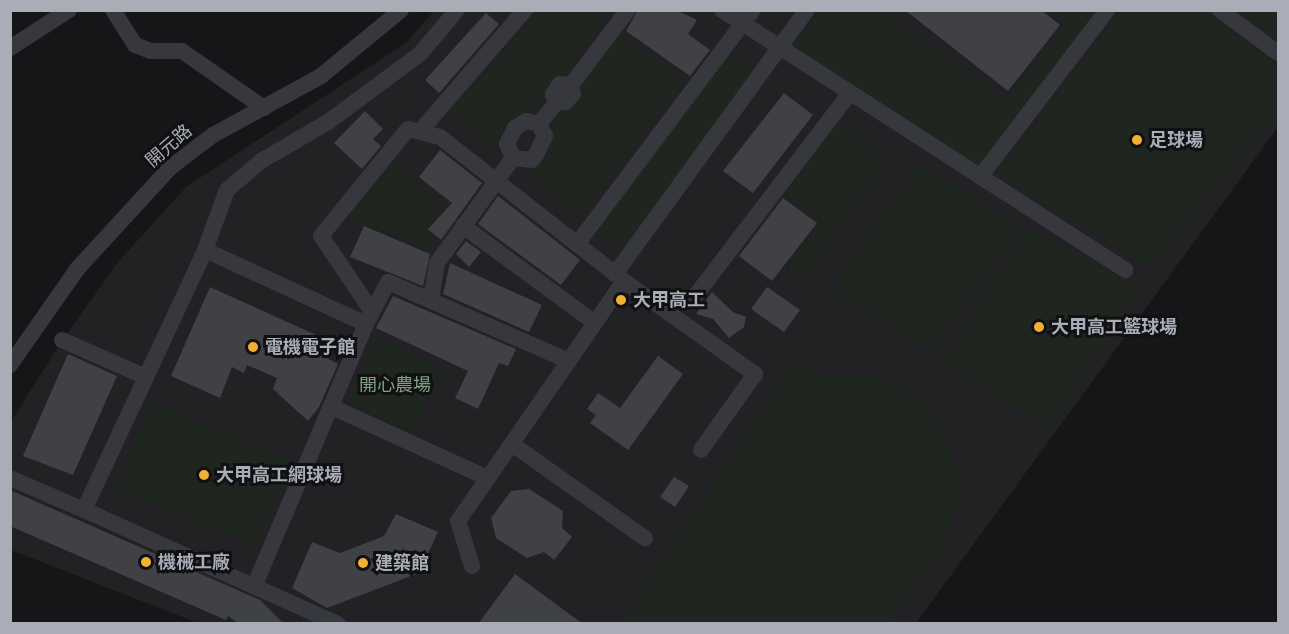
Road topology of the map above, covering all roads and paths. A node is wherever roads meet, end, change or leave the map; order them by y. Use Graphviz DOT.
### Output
graph roads {
  1 [pos="69,10"];
  2 [pos="113,10"];
  3 [pos="401,10"];
  4 [pos="456,10"];
  5 [pos="525,10"];
  6 [pos="628,10"];
  7 [pos="722,10"];
  8 [pos="753,10"];
  9 [pos="807,10"];
  10 [pos="1107,10"];
  11 [pos="1220,10"];
  12 [pos="742,24"];
  13 [pos="10,48"];
  14 [pos="777,48"];
  15 [pos="1278,52"];
  16 [pos="849,94"];
  17 [pos="264,108"];
  18 [pos="539,124"];
  19 [pos="421,130"];
  20 [pos="513,158"];
  21 [pos="980,177"];
  22 [pos="497,181"];
  23 [pos="463,226"];
  24 [pos="577,244"];
  25 [pos="205,249"];
  26 [pos="1126,270"];
  27 [pos="620,277"];
  28 [pos="431,300"];
  29 [pos="662,308"];
  30 [pos="595,323"];
  31 [pos="366,324"];
  32 [pos="62,340"];
  33 [pos="569,361"];
  34 [pos="10,365"];
  35 [pos="146,377"];
  36 [pos="332,407"];
  37 [pos="512,444"];
  38 [pos="701,450"];
  39 [pos="10,478"];
  40 [pos="488,478"];
  41 [pos="84,510"];
  42 [pos="645,538"];
  43 [pos="472,566"];
  44 [pos="255,584"];
  45 [pos="338,624"];
  1 -- 13 [label="street"];
  2 -- 17 [label="street"];
  3 -- 17 [label="street, 開元路"];
  4 -- 25 [label="street"];
  5 -- 19 [label="street"];
  6 -- 18 [label="street"];
  7 -- 12 [label="street"];
  8 -- 12 [label="street"];
  9 -- 14 [label="street"];
  10 -- 21 [label="street"];
  11 -- 15 [label="street"];
  12 -- 14 [label="street"];
  12 -- 24 [label="street"];
  14 -- 16 [label="street"];
  14 -- 27 [label="street"];
  16 -- 21 [label="street"];
  16 -- 29 [label="street"];
  17 -- 34 [label="street, 開元路"];
  18 -- 20 [label="street"];
  18 -- 20 [label="street"];
  19 -- 22 [label="street"];
  19 -- 31 [label="street"];
  20 -- 22 [label="street"];
  21 -- 26 [label="street"];
  22 -- 23 [label="street"];
  22 -- 24 [label="street"];
  23 -- 28 [label="street"];
  23 -- 30 [label="street"];
  24 -- 27 [label="street"];
  25 -- 31 [label="street"];
  25 -- 35 [label="street"];
  27 -- 29 [label="street"];
  27 -- 30 [label="street"];
  28 -- 31 [label="street"];
  28 -- 33 [label="street"];
  29 -- 38 [label="street"];
  30 -- 33 [label="street"];
  31 -- 36 [label="street"];
  32 -- 35 [label="street"];
  33 -- 37 [label="street"];
  35 -- 41 [label="street"];
  36 -- 40 [label="street"];
  36 -- 44 [label="street"];
  37 -- 40 [label="street"];
  37 -- 42 [label="street"];
  39 -- 41 [label="street"];
  40 -- 43 [label="street"];
  41 -- 44 [label="street"];
  44 -- 45 [label="street"];
}
